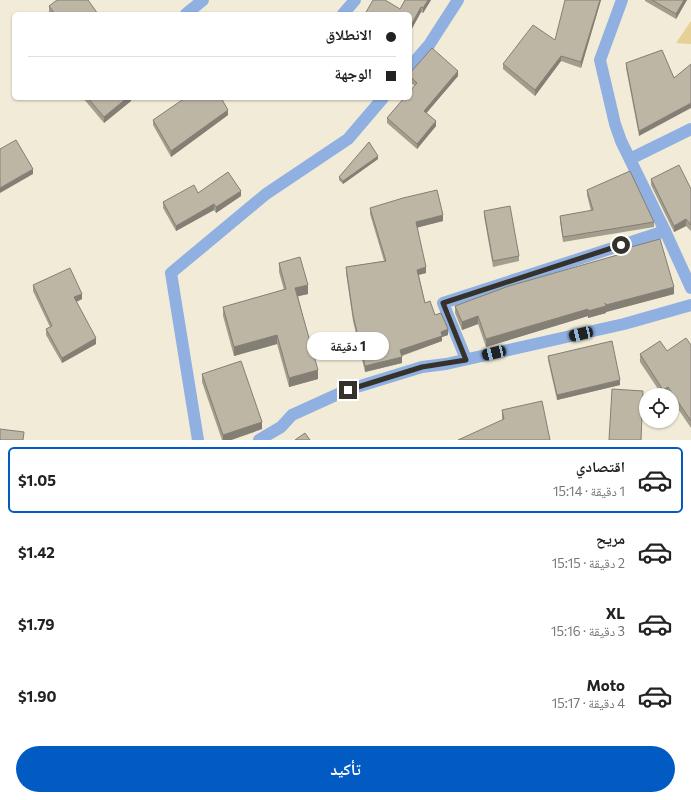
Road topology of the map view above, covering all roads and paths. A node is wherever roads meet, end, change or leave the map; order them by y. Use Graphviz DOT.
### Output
graph roads {
  1 [pos="203,0"];
  2 [pos="354,0"];
  3 [pos="458,0"];
  4 [pos="622,0"];
  5 [pos="188,12"];
  6 [pos="345,12"];
  7 [pos="412,65"];
  8 [pos="381,100"];
  9 [pos="691,129"];
  10 [pos="630,159"];
  11 [pos="666,231"];
  12 [pos="691,288"];
  13 [pos="691,305"];
  14 [pos="466,360"];
  15 [pos="198,440"];
  16 [pos="259,440"];
  1 -- 5 [label="street"];
  2 -- 6 [label="street"];
  3 -- 7 [label="street"];
  4 -- 10 [label="street"];
  8 -- 15 [label="street"];
  9 -- 10 [label="street"];
  10 -- 11 [label="street"];
  11 -- 12 [label="street"];
  11 -- 14 [label="street"];
  13 -- 14 [label="street"];
  14 -- 16 [label="street"];
}
